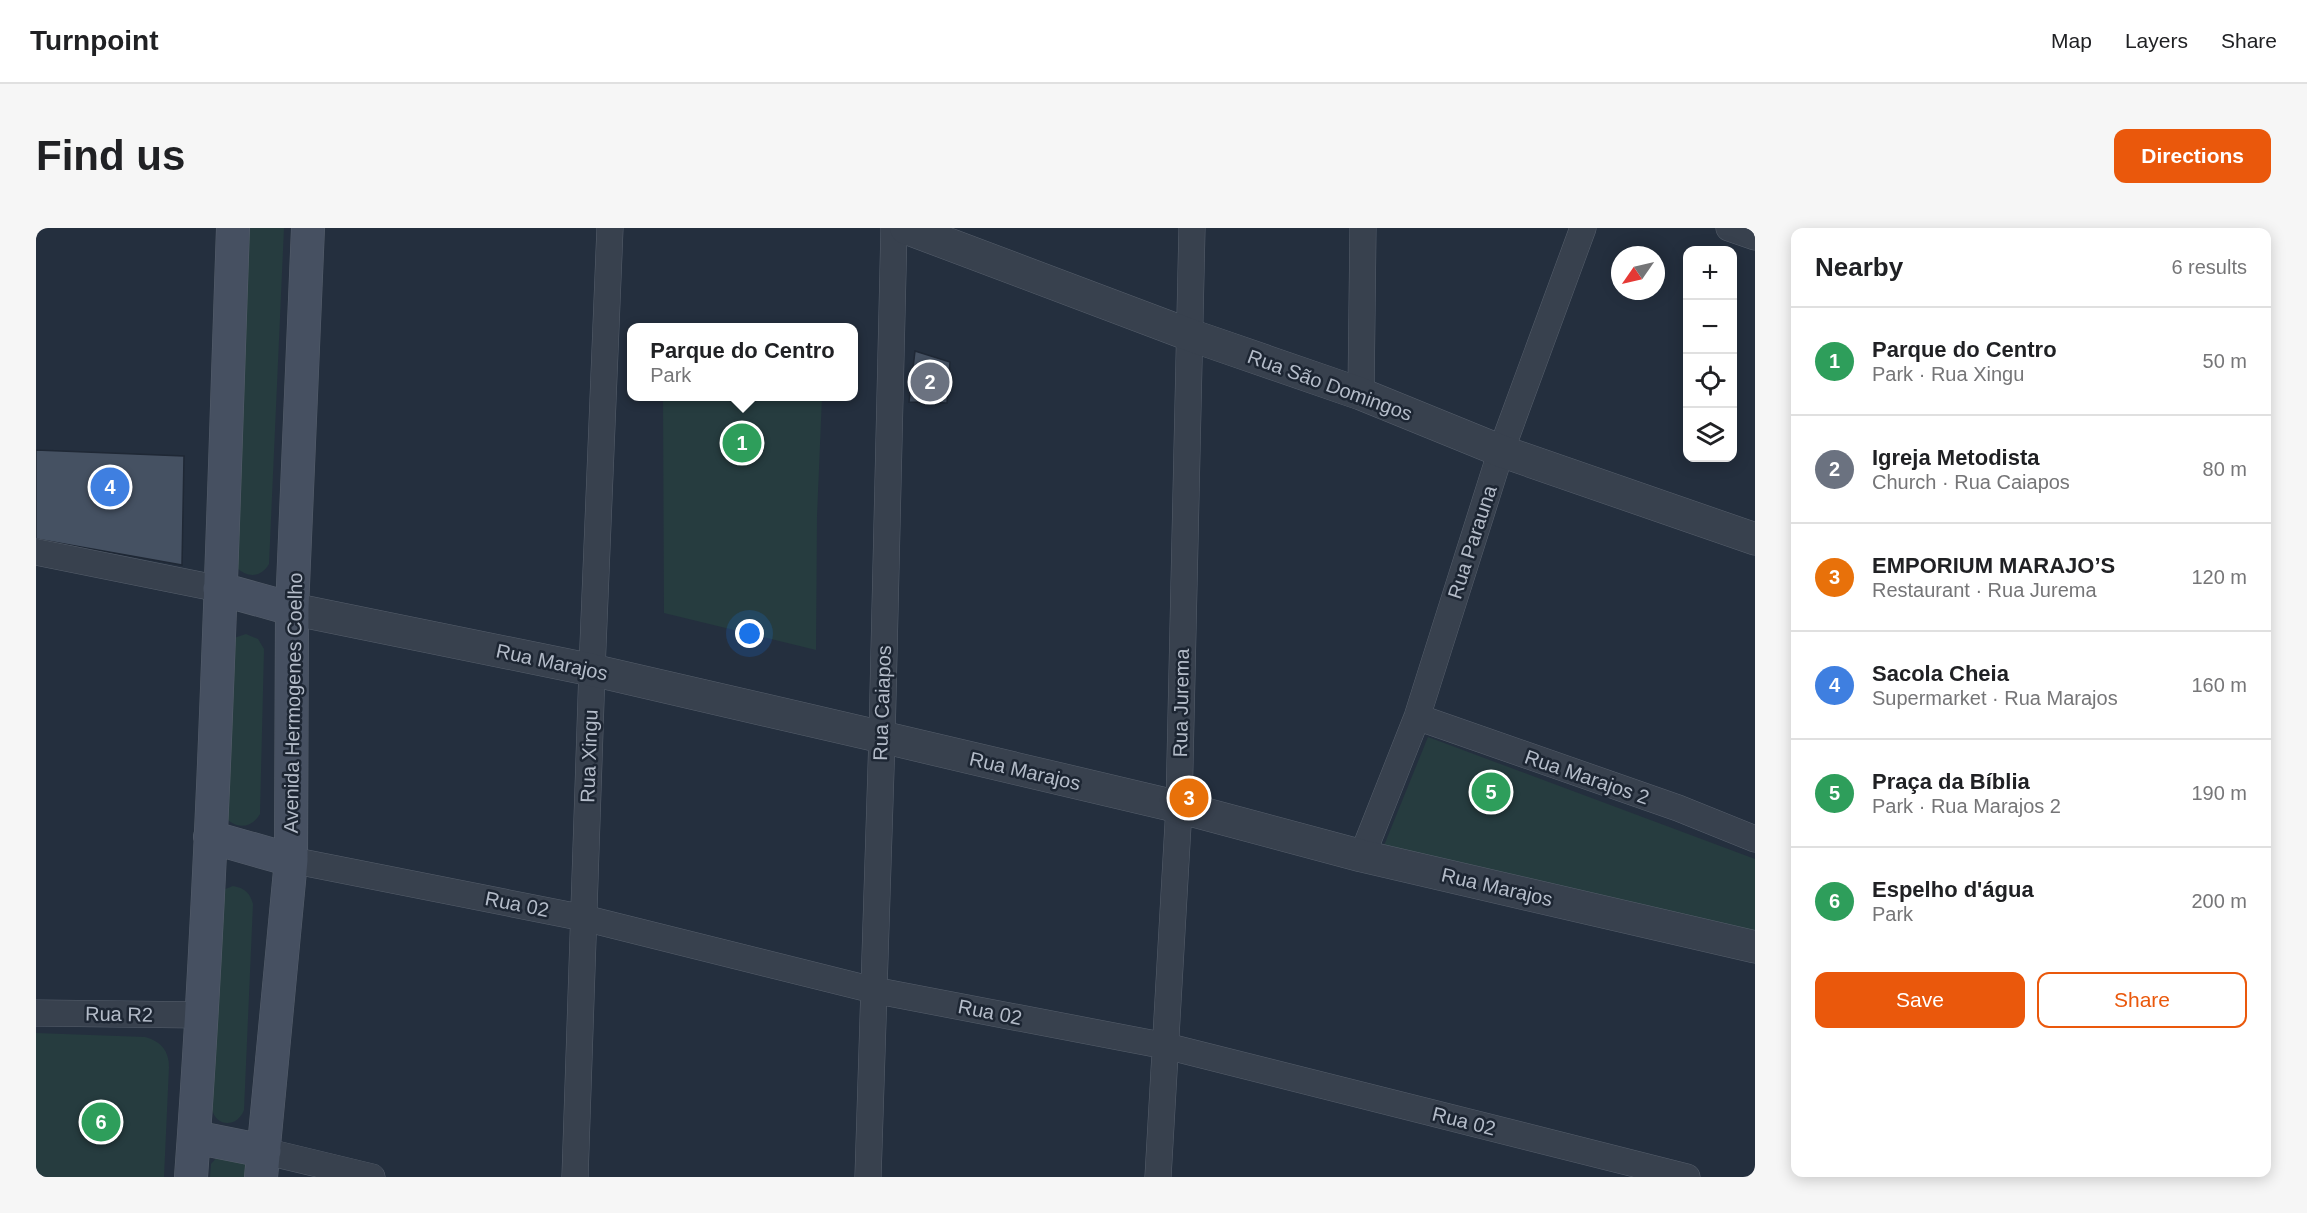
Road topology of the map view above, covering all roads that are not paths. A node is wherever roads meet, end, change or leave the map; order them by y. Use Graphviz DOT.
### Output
graph roads {
  1 [pos="233,228"];
  2 [pos="308,228"];
  3 [pos="610,228"];
  4 [pos="894,228"];
  5 [pos="906,228"];
  6 [pos="1192,228"];
  7 [pos="1363,228"];
  8 [pos="1583,228"];
  9 [pos="1729,228"];
  10 [pos="1755,237"];
  11 [pos="1190,334"];
  12 [pos="1361,394"];
  13 [pos="1501,451"];
  14 [pos="1755,539"];
  15 [pos="36,552"];
  16 [pos="220,590"];
  17 [pos="292,609"];
  18 [pos="592,670"];
  19 [pos="1417,717"];
  20 [pos="882,737"];
  21 [pos="1179,807"];
  22 [pos="210,837"];
  23 [pos="1755,839"];
  24 [pos="1362,856"];
  25 [pos="291,860"];
  26 [pos="584,918"];
  27 [pos="1755,947"];
  28 [pos="873,990"];
  29 [pos="36,1013"];
  30 [pos="202,1015"];
  31 [pos="1166,1046"];
  32 [pos="194,1137"];
  33 [pos="263,1164"];
  34 [pos="191,1177"];
  35 [pos="372,1177"];
  36 [pos="575,1177"];
  37 [pos="868,1177"];
  38 [pos="1158,1177"];
  39 [pos="1687,1177"];
  1 -- 16 [label="main road"];
  2 -- 17 [label="main road, Avenida Hermogenes Coelho"];
  3 -- 18 [label="street, Rua Xingu"];
  4 -- 20 [label="street, Rua Caiapos"];
  5 -- 11 [label="street, Rua São Domingos"];
  6 -- 11 [label="street, Rua Jurema"];
  7 -- 12 [label="street"];
  8 -- 13 [label="street, Rua Parauna"];
  9 -- 10 [label="street"];
  11 -- 12 [label="street, Rua São Domingos"];
  11 -- 21 [label="street, Rua Jurema"];
  12 -- 13 [label="street, Rua São Domingos"];
  13 -- 14 [label="street, Rua São Domingos"];
  13 -- 19 [label="street, Rua Parauna"];
  15 -- 16 [label="street"];
  16 -- 17 [label="main road"];
  16 -- 22 [label="main road"];
  17 -- 18 [label="street, Rua Marajos"];
  17 -- 25 [label="main road, Avenida Hermogenes Coelho"];
  18 -- 20 [label="street, Rua Marajos"];
  18 -- 26 [label="street, Rua Xingu"];
  19 -- 23 [label="street, Rua Marajos 2"];
  19 -- 24 [label="street, Rua Parauna"];
  20 -- 21 [label="street, Rua Marajos"];
  20 -- 28 [label="street, Rua Caiapos"];
  21 -- 24 [label="street, Rua Marajos"];
  21 -- 31 [label="street, Rua Jurema"];
  22 -- 25 [label="main road"];
  22 -- 30 [label="main road"];
  24 -- 27 [label="street, Rua Marajos"];
  25 -- 26 [label="street, Rua 02"];
  25 -- 33 [label="main road, Avenida Hermogenes Coelho"];
  26 -- 28 [label="street, Rua 02"];
  26 -- 36 [label="street, Rua Xingu"];
  28 -- 31 [label="street, Rua 02"];
  28 -- 37 [label="street, Rua Caiapos"];
  29 -- 30 [label="street, Rua R2"];
  30 -- 32 [label="main road"];
  31 -- 38 [label="street, Rua Jurema"];
  31 -- 39 [label="street, Rua 02"];
  32 -- 33 [label="main road"];
  32 -- 34 [label="main road"];
  33 -- 35 [label="street"];
}
